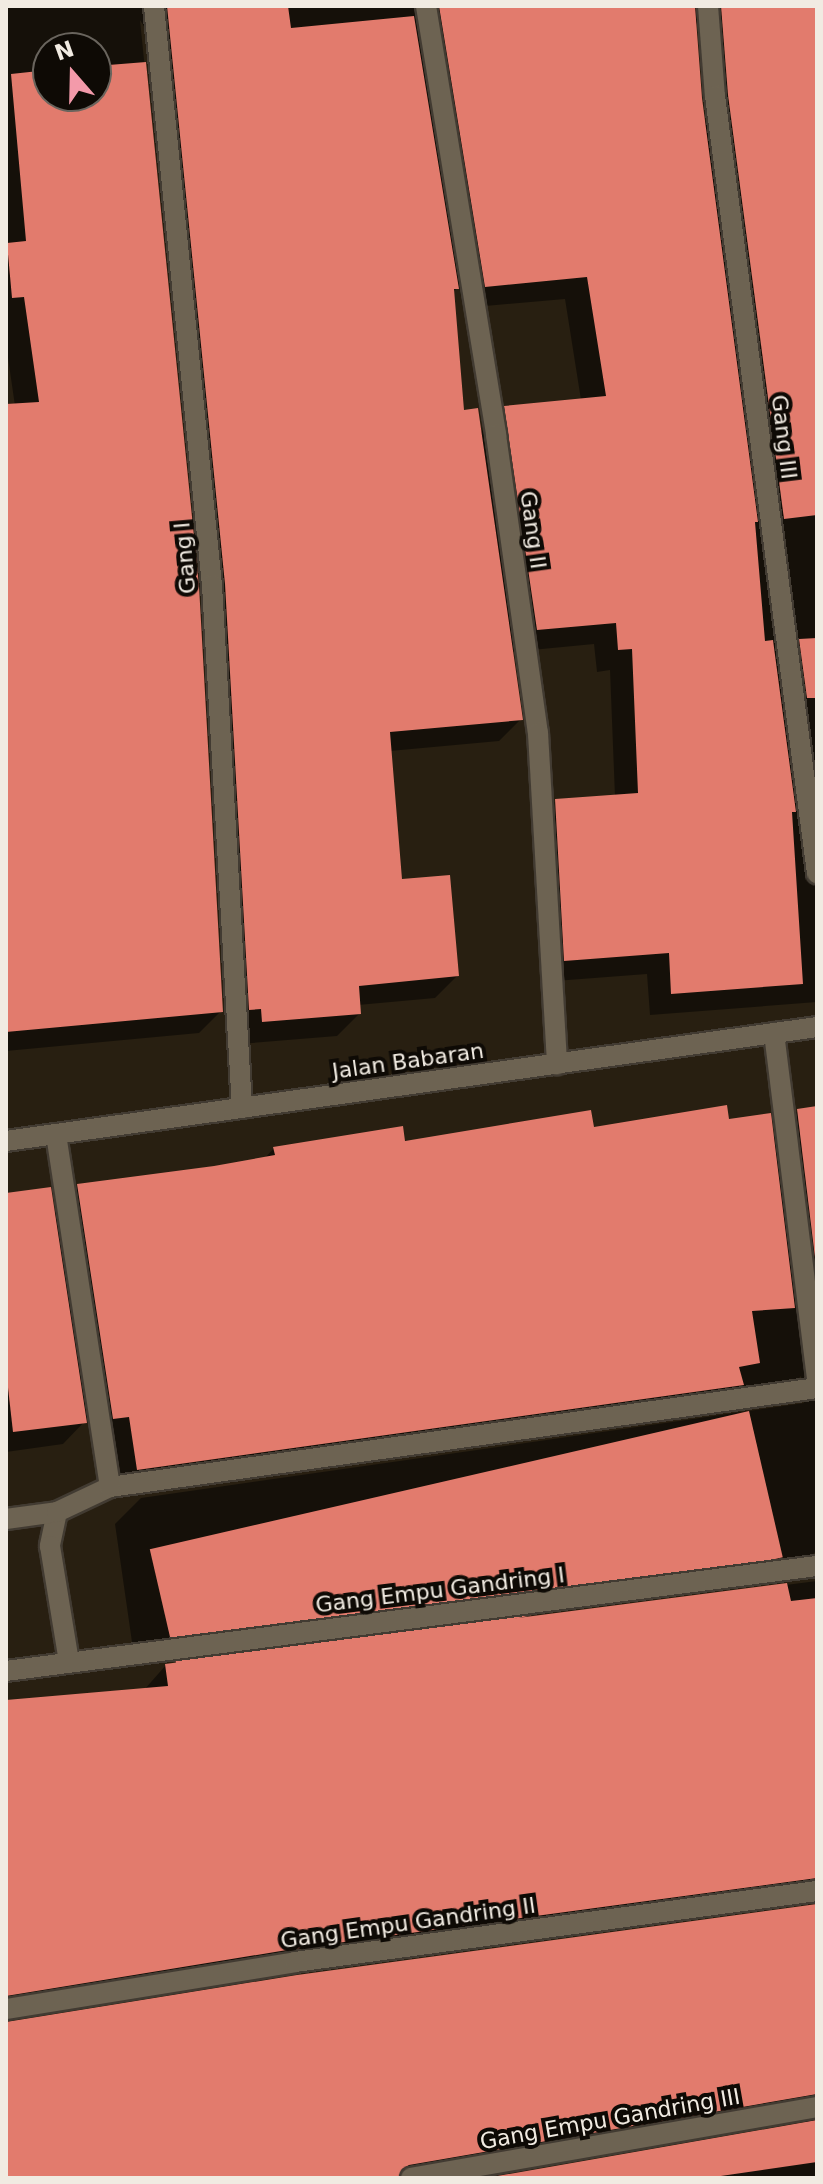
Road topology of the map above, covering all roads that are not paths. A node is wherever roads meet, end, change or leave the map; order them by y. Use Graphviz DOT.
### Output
graph roads {
  1 [pos="154,6"];
  2 [pos="426,6"];
  3 [pos="708,6"];
  4 [pos="817,873"];
  5 [pos="817,1027"];
  6 [pos="774,1033"];
  7 [pos="557,1064"];
  8 [pos="242,1108"];
  9 [pos="56,1134"];
  10 [pos="6,1141"];
  11 [pos="817,1379"];
  12 [pos="817,1388"];
  13 [pos="110,1487"];
  14 [pos="57,1512"];
  15 [pos="6,1519"];
  16 [pos="817,1566"];
  17 [pos="69,1662"];
  18 [pos="6,1671"];
  19 [pos="817,1891"];
  20 [pos="6,2009"];
  21 [pos="817,2107"];
  22 [pos="411,2178"];
  1 -- 8 [label="street, Gang I"];
  2 -- 7 [label="street, Gang II"];
  3 -- 4 [label="street, Gang III"];
  5 -- 6 [label="street, Jalan Babaran"];
  6 -- 7 [label="street, Jalan Babaran"];
  6 -- 11 [label="street"];
  7 -- 8 [label="street, Jalan Babaran"];
  8 -- 9 [label="street, Jalan Babaran"];
  9 -- 10 [label="street, Jalan Babaran"];
  9 -- 13 [label="street"];
  12 -- 13 [label="street"];
  13 -- 14 [label="street"];
  14 -- 15 [label="street"];
  14 -- 17 [label="street"];
  16 -- 17 [label="street, Gang Empu Gandring I"];
  17 -- 18 [label="street, Gang Empu Gandring I"];
  19 -- 20 [label="street, Gang Empu Gandring II"];
  21 -- 22 [label="street, Gang Empu Gandring III"];
}
